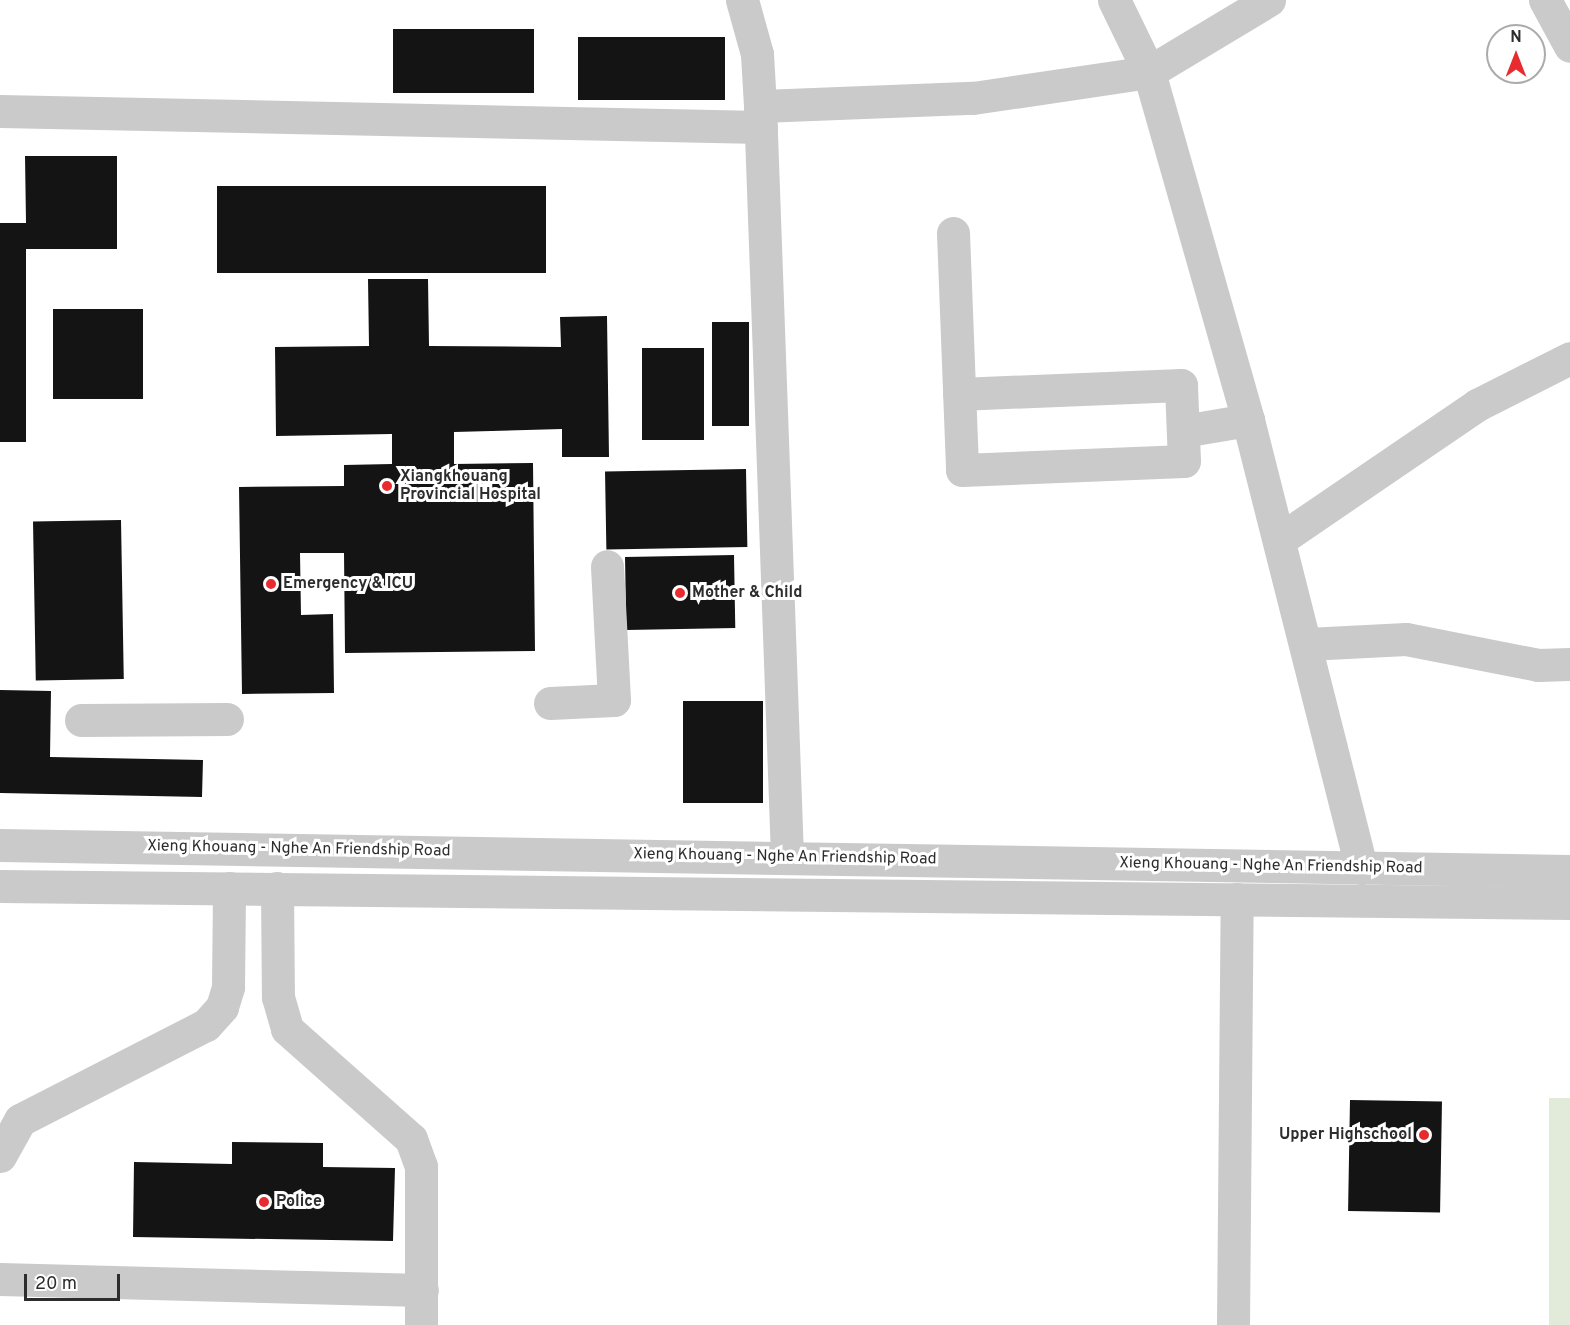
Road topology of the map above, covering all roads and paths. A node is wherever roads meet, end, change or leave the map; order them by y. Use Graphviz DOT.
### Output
graph roads {
  1 [pos="742,0"];
  2 [pos="1114,0"];
  3 [pos="1269,0"];
  4 [pos="1545,0"];
  5 [pos="1570,46"];
  6 [pos="1149,72"];
  7 [pos="0,111"];
  8 [pos="760,116"];
  9 [pos="953,233"];
  10 [pos="1570,357"];
  11 [pos="959,394"];
  12 [pos="1248,420"];
  13 [pos="1183,431"];
  14 [pos="1282,538"];
  15 [pos="607,566"];
  16 [pos="1307,644"];
  17 [pos="1570,664"];
  18 [pos="550,703"];
  19 [pos="227,719"];
  20 [pos="81,720"];
  21 [pos="0,845"];
  22 [pos="787,857"];
  23 [pos="1361,868"];
  24 [pos="1570,872"];
  25 [pos="0,886"];
  26 [pos="229,888"];
  27 [pos="277,888"];
  28 [pos="1237,899"];
  29 [pos="1570,903"];
  30 [pos="0,1156"];
  31 [pos="0,1279"];
  32 [pos="422,1290"];
  33 [pos="421,1325"];
  34 [pos="1233,1325"];
  1 -- 8 [label="street"];
  2 -- 6 [label="street"];
  3 -- 6 [label="street"];
  4 -- 5 [label="street"];
  6 -- 8 [label="street"];
  6 -- 12 [label="street"];
  7 -- 8 [label="street"];
  8 -- 22 [label="street"];
  9 -- 11 [label="street"];
  10 -- 14 [label="street"];
  11 -- 13 [label="street"];
  11 -- 13 [label="street"];
  12 -- 13 [label="street"];
  12 -- 14 [label="street"];
  14 -- 16 [label="street"];
  15 -- 18 [label="street"];
  16 -- 17 [label="street"];
  16 -- 23 [label="street"];
  19 -- 20 [label="street"];
  21 -- 22 [label="street, Xieng Khouang - Nghe An Friendship Road"];
  22 -- 23 [label="street, Xieng Khouang - Nghe An Friendship Road"];
  23 -- 24 [label="street, Xieng Khouang - Nghe An Friendship Road"];
  25 -- 26 [label="street, Xieng Khouang - Nghe An Friendship Road"];
  26 -- 27 [label="street, Xieng Khouang - Nghe An Friendship Road"];
  26 -- 30 [label="street"];
  27 -- 28 [label="street, Xieng Khouang - Nghe An Friendship Road"];
  27 -- 32 [label="street"];
  28 -- 29 [label="street, Xieng Khouang - Nghe An Friendship Road"];
  28 -- 34 [label="street"];
  31 -- 32 [label="street"];
  32 -- 33 [label="street"];
}
